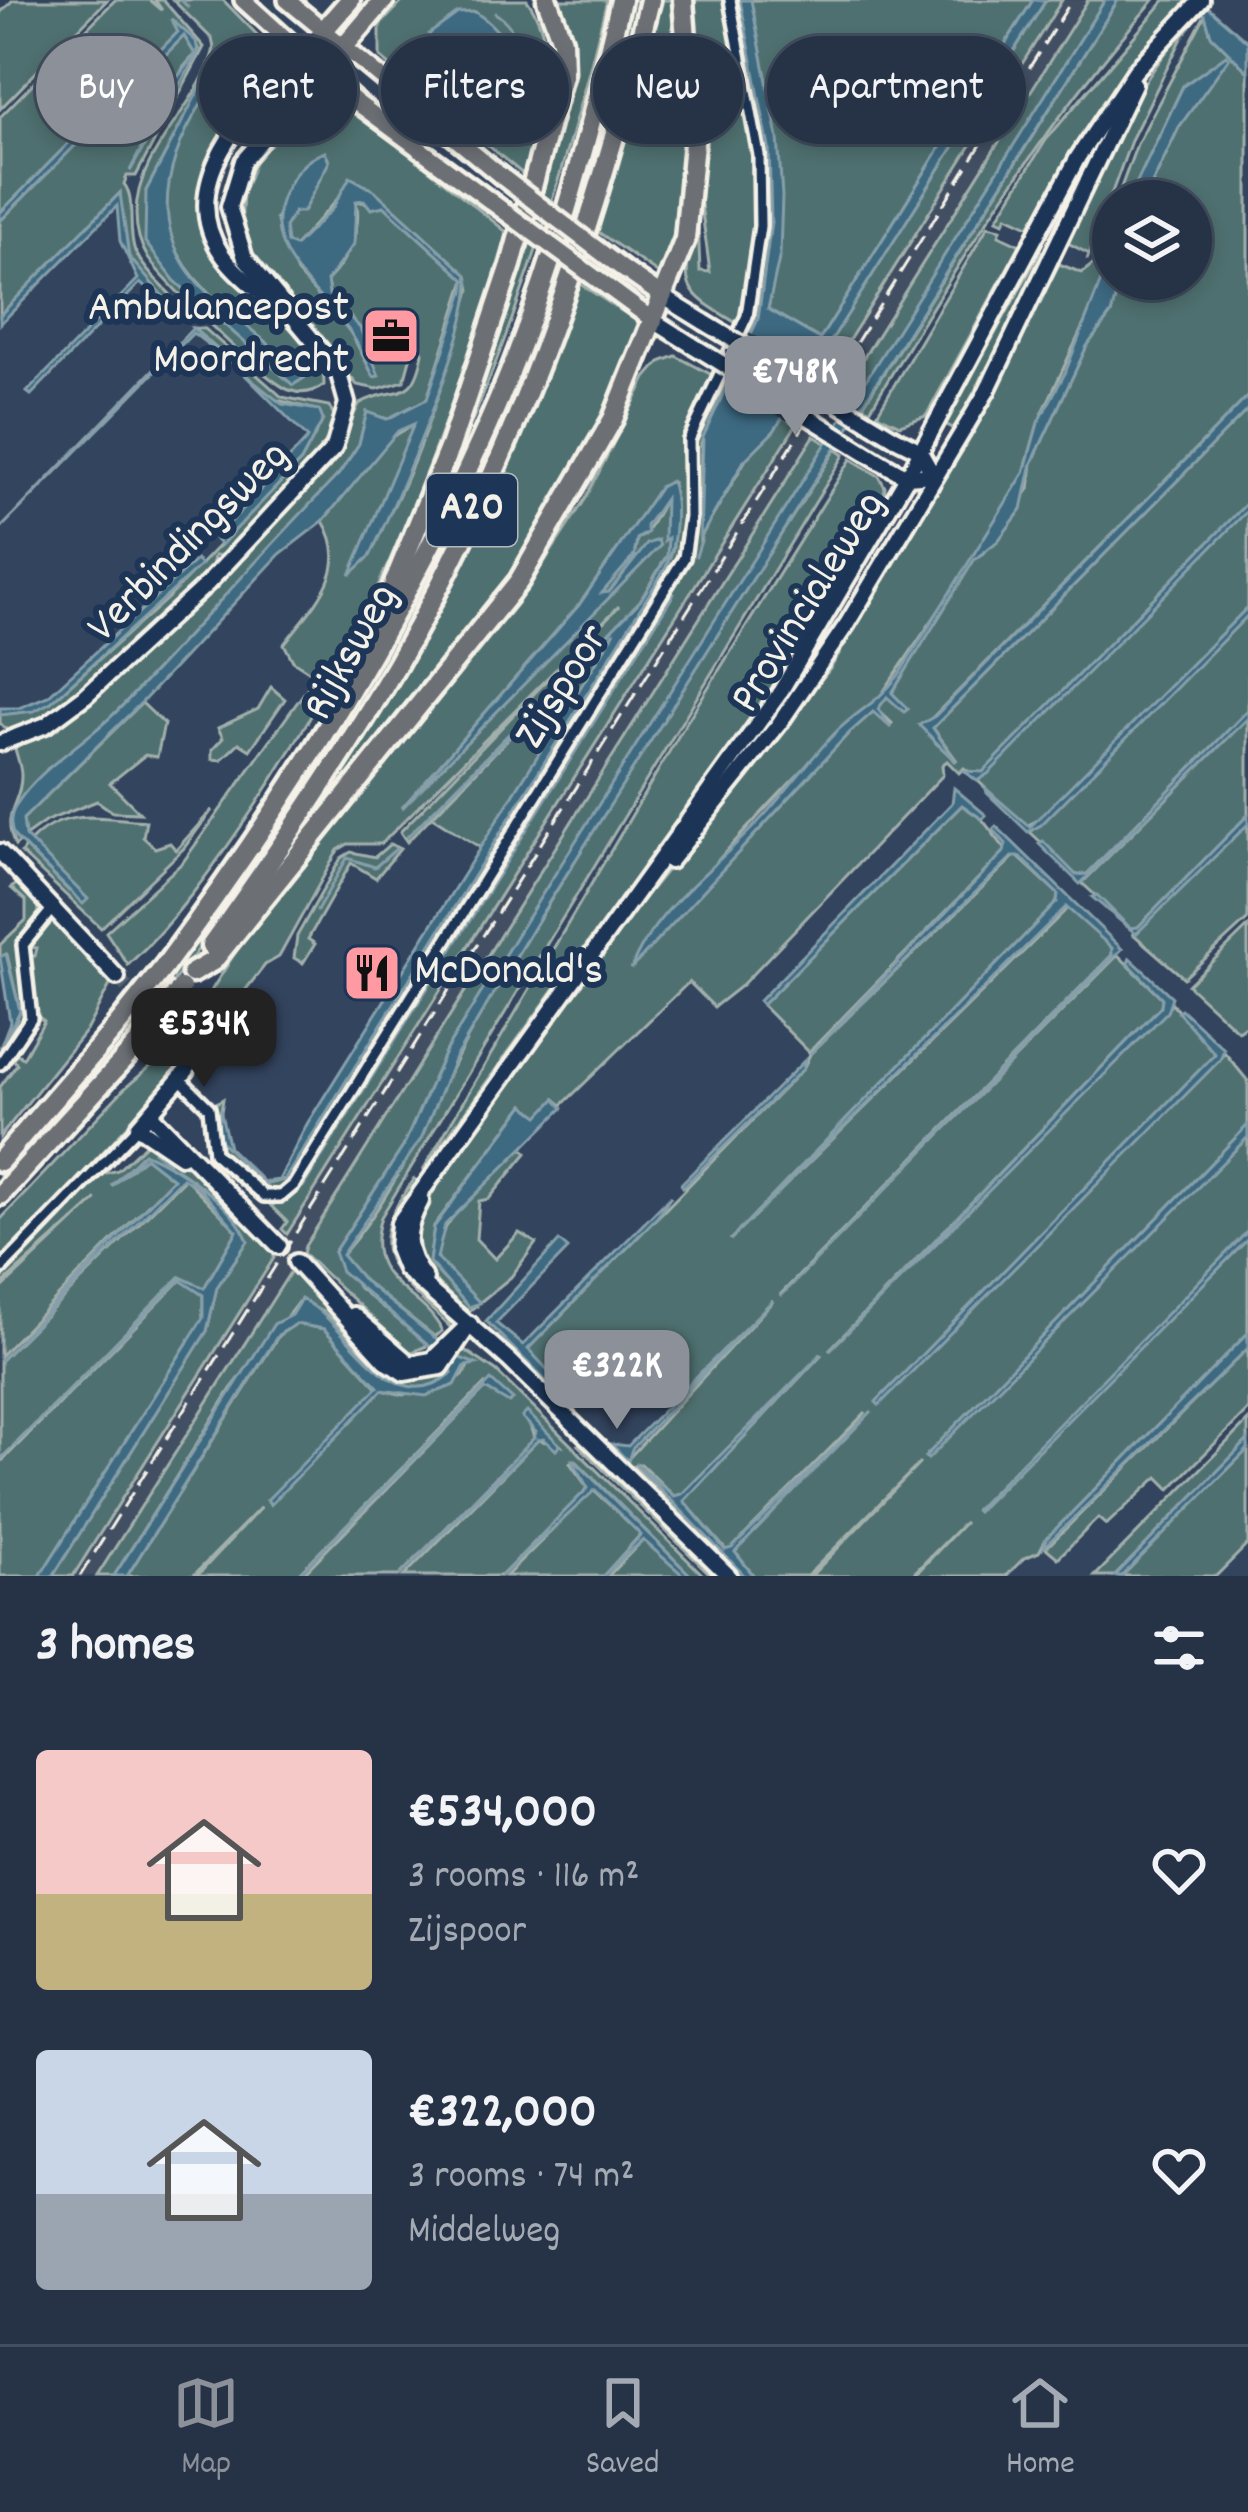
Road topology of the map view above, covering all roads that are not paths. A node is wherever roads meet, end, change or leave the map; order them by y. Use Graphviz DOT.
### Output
graph roads {
  1 [pos="243,0"];
  2 [pos="287,0"];
  3 [pos="350,0"];
  4 [pos="384,0"];
  5 [pos="547,0"];
  6 [pos="621,0"];
  7 [pos="650,0"];
  8 [pos="683,0"];
  9 [pos="730,0"];
  10 [pos="1197,4"];
  11 [pos="322,32"];
  12 [pos="282,36"];
  13 [pos="318,36"];
  14 [pos="327,36"];
  15 [pos="353,36"];
  16 [pos="1151,56"];
  17 [pos="357,61"];
  18 [pos="357,99"];
  19 [pos="225,144"];
  20 [pos="257,144"];
  21 [pos="662,296"];
  22 [pos="655,321"];
  23 [pos="320,347"];
  24 [pos="920,450"];
  25 [pos="933,475"];
  26 [pos="907,478"];
  27 [pos="326,734"];
  28 [pos="0,743"];
  29 [pos="0,852"];
  30 [pos="52,908"];
  31 [pos="626,908"];
  32 [pos="117,977"];
  33 [pos="187,980"];
  34 [pos="179,1039"];
  35 [pos="0,1064"];
  36 [pos="181,1080"];
  37 [pos="150,1114"];
  38 [pos="138,1127"];
  39 [pos="0,1161"];
  40 [pos="196,1164"];
  41 [pos="0,1195"];
  42 [pos="279,1246"];
  43 [pos="296,1262"];
  44 [pos="0,1270"];
  45 [pos="470,1324"];
  46 [pos="729,1576"];
  1 -- 12 [label="main road"];
  2 -- 11 [label="main road"];
  3 -- 11 [label="highway"];
  4 -- 15 [label="highway"];
  5 -- 27 [label="highway, A20"];
  6 -- 27 [label="highway, Rijksweg / A20"];
  7 -- 33 [label="highway, Rijksweg / A20"];
  8 -- 21 [label="highway"];
  9 -- 36 [label="street, Zijspoor"];
  10 -- 16 [label="street, Provincialeweg"];
  11 -- 13 [label="street, Verbindingsweg"];
  11 -- 14 [label="main road"];
  16 -- 24 [label="street, Provincialeweg"];
  16 -- 25 [label="street, Provincialeweg"];
  17 -- 21 [label="main road, bridge"];
  18 -- 22 [label="main road, bridge"];
  19 -- 23 [label="street, Verbindingsweg"];
  20 -- 23 [label="street, Verbindingsweg"];
  21 -- 22 [label="highway"];
  21 -- 24 [label="street, bridge"];
  22 -- 26 [label="street, bridge"];
  22 -- 33 [label="highway, A20"];
  23 -- 28 [label="street, Verbindingsweg"];
  24 -- 25 [label="street"];
  24 -- 26 [label="street, Provincialeweg"];
  25 -- 26 [label="street"];
  25 -- 31 [label="street, Provincialeweg"];
  26 -- 31 [label="street, Provincialeweg"];
  27 -- 39 [label="highway, Rijksweg / A20, bridge"];
  29 -- 30 [label="street"];
  30 -- 32 [label="street"];
  30 -- 35 [label="street"];
  31 -- 45 [label="street, Provincialeweg"];
  33 -- 41 [label="highway, Rijksweg / A20, bridge"];
  34 -- 36 [label="street"];
  36 -- 37 [label="street"];
  37 -- 38 [label="street"];
  37 -- 40 [label="street"];
  38 -- 40 [label="street"];
  38 -- 44 [label="street"];
  40 -- 42 [label="street"];
  43 -- 45 [label="street"];
  45 -- 46 [label="street, Provincialeweg"];
}
